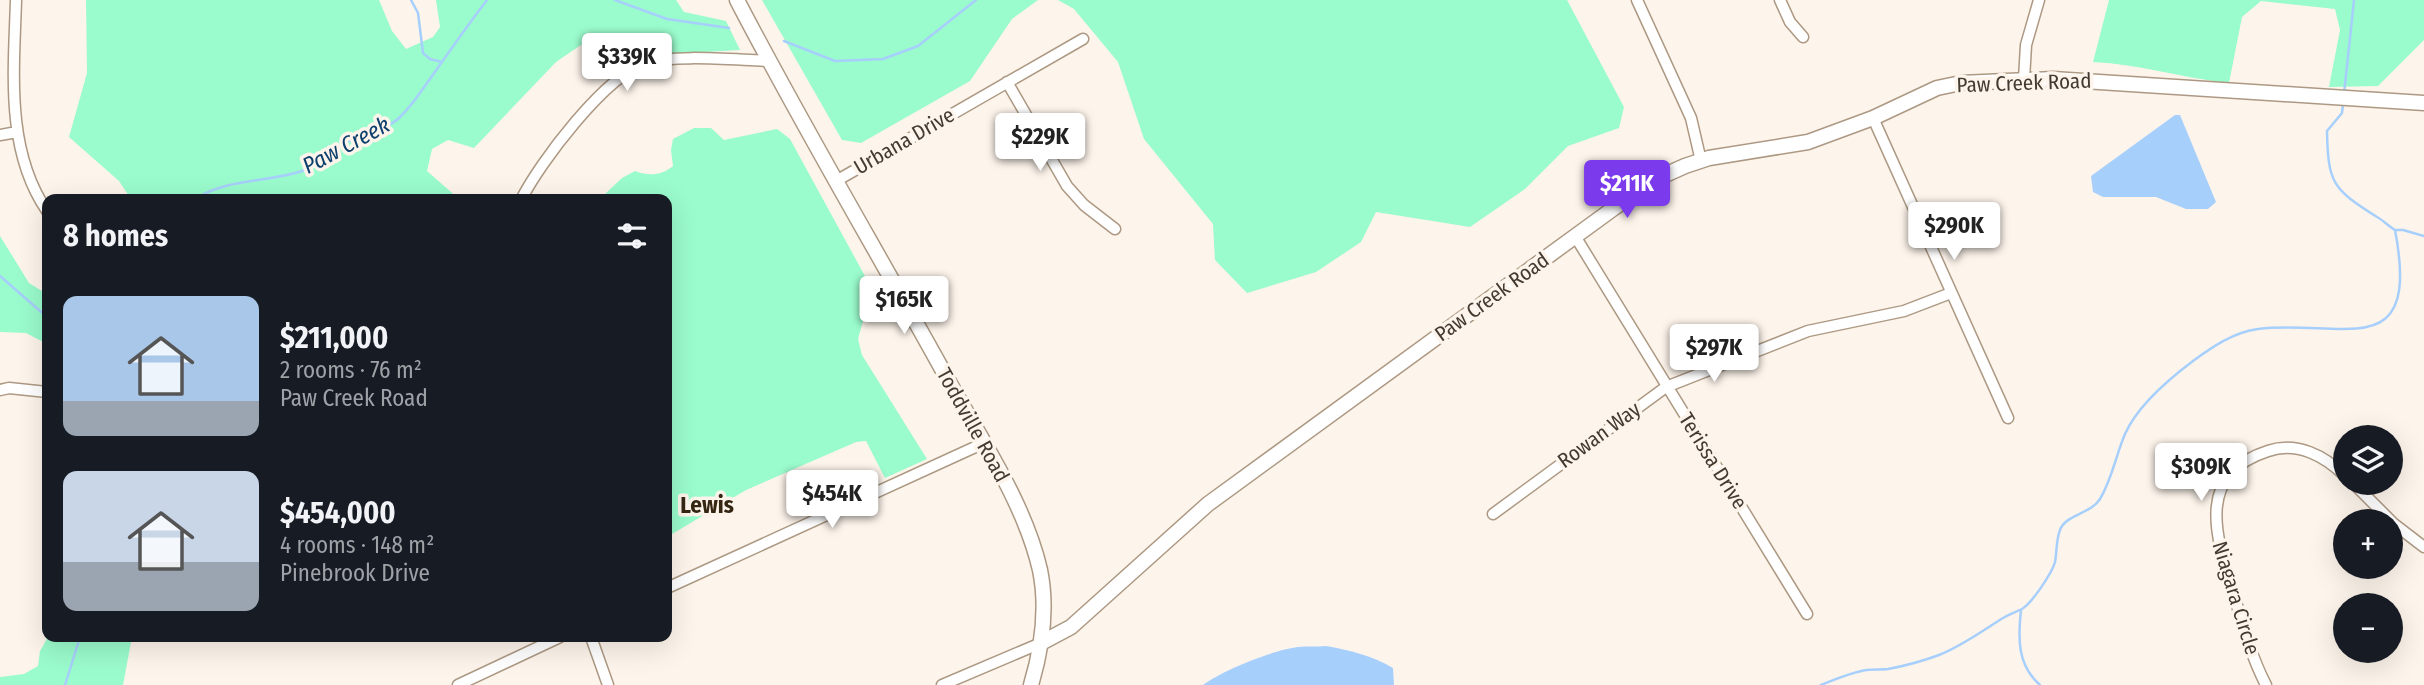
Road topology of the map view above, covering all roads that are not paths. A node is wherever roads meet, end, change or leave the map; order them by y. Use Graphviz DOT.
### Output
graph roads {
  1 [pos="16,0"];
  2 [pos="737,0"];
  3 [pos="1637,0"];
  4 [pos="1780,0"];
  5 [pos="2039,0"];
  6 [pos="1803,37"];
  7 [pos="1083,39"];
  8 [pos="769,61"];
  9 [pos="2024,79"];
  10 [pos="1006,82"];
  11 [pos="2424,103"];
  12 [pos="1873,118"];
  13 [pos="17,132"];
  14 [pos="0,135"];
  15 [pos="1701,161"];
  16 [pos="836,181"];
  17 [pos="524,194"];
  18 [pos="42,202"];
  19 [pos="1115,229"];
  20 [pos="1575,236"];
  21 [pos="1951,293"];
  22 [pos="1666,387"];
  23 [pos="0,390"];
  24 [pos="42,391"];
  25 [pos="2008,418"];
  26 [pos="984,443"];
  27 [pos="2333,464"];
  28 [pos="2365,495"];
  29 [pos="1493,514"];
  30 [pos="2424,547"];
  31 [pos="672,586"];
  32 [pos="1807,614"];
  33 [pos="549,642"];
  34 [pos="593,642"];
  35 [pos="1041,643"];
  36 [pos="458,685"];
  37 [pos="608,685"];
  38 [pos="942,685"];
  39 [pos="1031,685"];
  40 [pos="2266,685"];
  1 -- 13 [label="street"];
  2 -- 8 [label="street, Toddville Road"];
  3 -- 15 [label="street"];
  4 -- 6 [label="street"];
  5 -- 9 [label="street"];
  7 -- 10 [label="street, Urbana Drive"];
  8 -- 16 [label="street, Toddville Road"];
  8 -- 17 [label="street"];
  9 -- 11 [label="street, Paw Creek Road"];
  9 -- 12 [label="street, Paw Creek Road"];
  10 -- 16 [label="street, Urbana Drive"];
  10 -- 19 [label="street"];
  12 -- 15 [label="street, Paw Creek Road"];
  12 -- 21 [label="street"];
  13 -- 14 [label="street"];
  13 -- 18 [label="street"];
  15 -- 20 [label="street, Paw Creek Road"];
  16 -- 26 [label="street, Toddville Road"];
  20 -- 22 [label="street, Terissa Drive"];
  20 -- 35 [label="street, Paw Creek Road"];
  21 -- 22 [label="street, Rowan Way"];
  21 -- 25 [label="street"];
  22 -- 29 [label="street, Rowan Way"];
  22 -- 32 [label="street, Terissa Drive"];
  23 -- 24 [label="street"];
  26 -- 31 [label="street"];
  26 -- 35 [label="street, Toddville Road"];
  27 -- 40 [label="street, Niagara Circle"];
  28 -- 30 [label="street"];
  33 -- 36 [label="street"];
  34 -- 37 [label="street"];
  35 -- 38 [label="street"];
  35 -- 39 [label="street, Toddville Road"];
}
